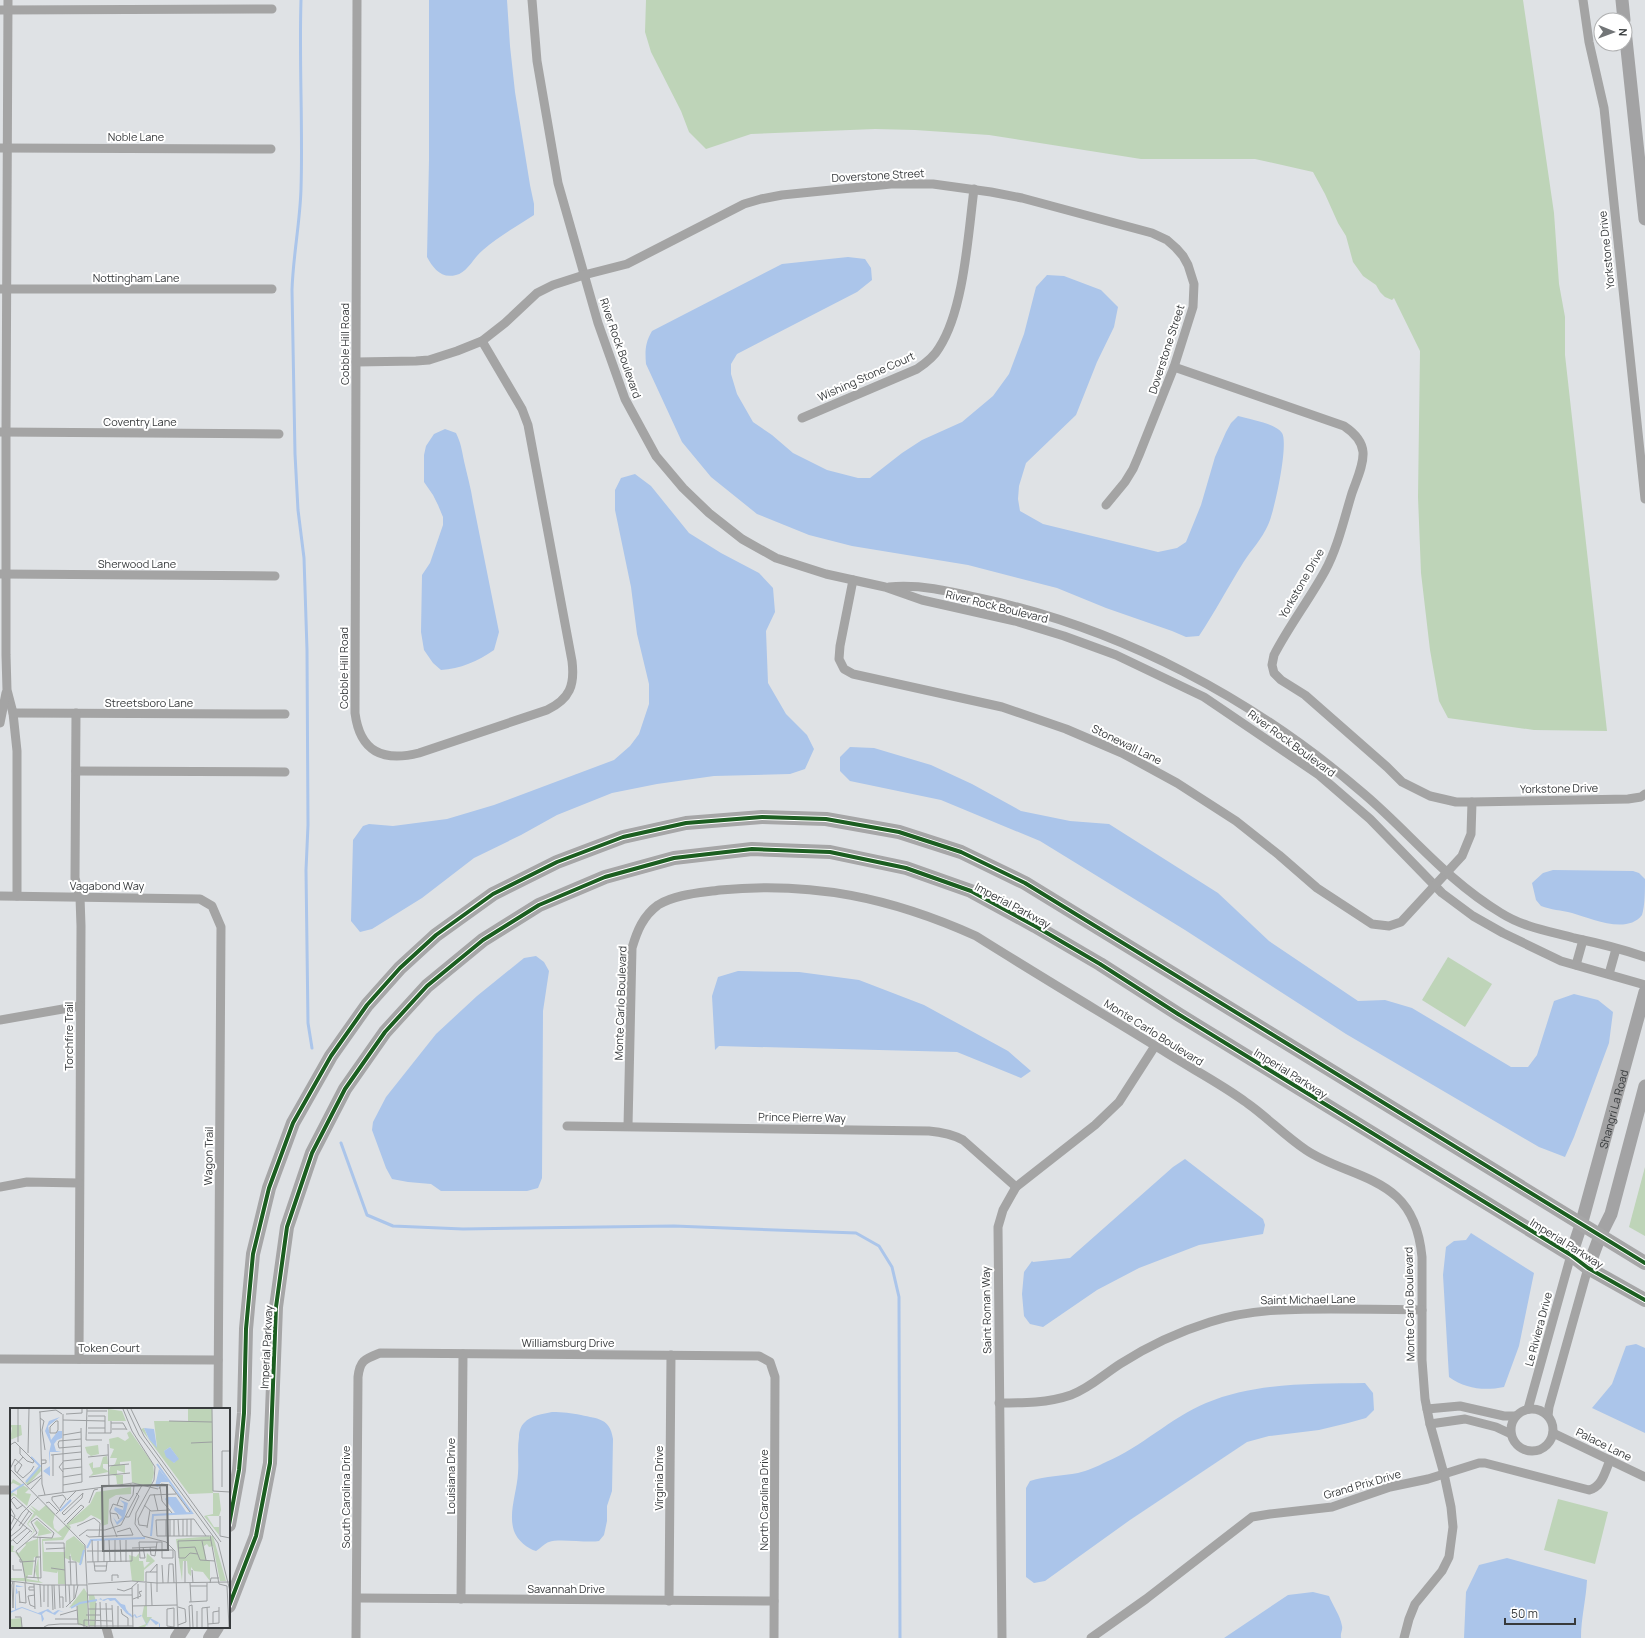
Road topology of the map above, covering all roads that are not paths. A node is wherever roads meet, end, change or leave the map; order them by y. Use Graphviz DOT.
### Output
graph roads {
  1 [pos="8,0"];
  2 [pos="357,0"];
  3 [pos="532,0"];
  4 [pos="1583,0"];
  5 [pos="1622,0"];
  6 [pos="272,9"];
  7 [pos="4,10"];
  8 [pos="1623,12"];
  9 [pos="1628,52"];
  10 [pos="4,147"];
  11 [pos="271,149"];
  12 [pos="1642,167"];
  13 [pos="974,189"];
  14 [pos="1645,219"];
  15 [pos="584,275"];
  16 [pos="3,289"];
  17 [pos="272,289"];
  18 [pos="482,341"];
  19 [pos="356,362"];
  20 [pos="1174,367"];
  21 [pos="802,418"];
  22 [pos="3,432"];
  23 [pos="280,434"];
  24 [pos="1645,499"];
  25 [pos="1106,505"];
  26 [pos="3,574"];
  27 [pos="275,576"];
  28 [pos="853,580"];
  29 [pos="886,587"];
  30 [pos="7,690"];
  31 [pos="1,712"];
  32 [pos="13,713"];
  33 [pos="76,713"];
  34 [pos="285,714"];
  35 [pos="0,723"];
  36 [pos="76,771"];
  37 [pos="285,772"];
  38 [pos="1645,794"];
  39 [pos="1472,802"];
  40 [pos="1447,873"];
  41 [pos="1435,886"];
  42 [pos="0,896"];
  43 [pos="17,896"];
  44 [pos="80,897"];
  45 [pos="212,906"];
  46 [pos="1583,940"];
  47 [pos="1616,949"];
  48 [pos="1645,957"];
  49 [pos="1576,965"];
  50 [pos="1609,974"];
  51 [pos="1645,985"];
  52 [pos="1645,992"];
  53 [pos="80,1006"];
  54 [pos="0,1020"];
  55 [pos="1155,1046"];
  56 [pos="1645,1086"];
  57 [pos="567,1126"];
  58 [pos="628,1126"];
  59 [pos="79,1183"];
  60 [pos="0,1187"];
  61 [pos="1016,1188"];
  62 [pos="1581,1226"];
  63 [pos="1600,1236"];
  64 [pos="1571,1255"];
  65 [pos="1645,1263"];
  66 [pos="1588,1268"];
  67 [pos="1645,1300"];
  68 [pos="1422,1310"];
  69 [pos="463,1354"];
  70 [pos="671,1355"];
  71 [pos="0,1359"];
  72 [pos="79,1359"];
  73 [pos="365,1359"];
  74 [pos="218,1360"];
  75 [pos="770,1362"];
  76 [pos="999,1403"];
  77 [pos="218,1408"];
  78 [pos="1427,1409"];
  79 [pos="1528,1409"];
  80 [pos="1515,1416"];
  81 [pos="1548,1416"];
  82 [pos="1430,1424"];
  83 [pos="1553,1433"];
  84 [pos="1511,1434"];
  85 [pos="1610,1460"];
  86 [pos="1444,1474"];
  87 [pos="1645,1476"];
  88 [pos="230,1520"];
  89 [pos="358,1598"];
  90 [pos="461,1599"];
  91 [pos="670,1600"];
  92 [pos="774,1601"];
  93 [pos="230,1603"];
  94 [pos="106,1628"];
  95 [pos="183,1628"];
  96 [pos="216,1628"];
  97 [pos="109,1638"];
  98 [pos="177,1638"];
  99 [pos="210,1638"];
  100 [pos="356,1638"];
  101 [pos="774,1638"];
  102 [pos="1002,1638"];
  103 [pos="1091,1638"];
  104 [pos="1404,1638"];
  1 -- 7 [label="street"];
  2 -- 19 [label="street, Cobble Hill Road"];
  3 -- 15 [label="street, River Rock Boulevard"];
  4 -- 24 [label="street, Yorkstone Drive"];
  5 -- 8 [label="street"];
  6 -- 7 [label="street"];
  7 -- 10 [label="street"];
  9 -- 12 [label="street"];
  10 -- 11 [label="street, Noble Lane"];
  10 -- 16 [label="street"];
  12 -- 14 [label="street"];
  13 -- 15 [label="street, Doverstone Street"];
  13 -- 20 [label="street, Doverstone Street"];
  13 -- 21 [label="street, Wishing Stone Court"];
  15 -- 18 [label="street, Doverstone Street"];
  15 -- 28 [label="street, River Rock Boulevard"];
  16 -- 17 [label="street, Nottingham Lane"];
  16 -- 22 [label="street"];
  18 -- 19 [label="street, Doverstone Street"];
  18 -- 19 [label="street, Cobble Hill Road"];
  20 -- 25 [label="street, Doverstone Street"];
  20 -- 39 [label="street, Yorkstone Drive"];
  22 -- 23 [label="street, Coventry Lane"];
  22 -- 26 [label="street"];
  26 -- 27 [label="street, Sherwood Lane"];
  26 -- 30 [label="street"];
  28 -- 29 [label="street, River Rock Boulevard"];
  28 -- 41 [label="street, Stonewall Lane"];
  29 -- 40 [label="street, River Rock Boulevard"];
  29 -- 41 [label="street, River Rock Boulevard"];
  30 -- 31 [label="street"];
  30 -- 32 [label="street"];
  31 -- 35 [label="street"];
  32 -- 33 [label="street, Streetsboro Lane"];
  32 -- 43 [label="street"];
  33 -- 34 [label="street, Streetsboro Lane"];
  33 -- 36 [label="street, Torchfire Trail"];
  36 -- 37 [label="street"];
  36 -- 44 [label="street, Torchfire Trail"];
  38 -- 39 [label="street, Yorkstone Drive"];
  39 -- 40 [label="street"];
  40 -- 41 [label="street"];
  40 -- 46 [label="street, River Rock Boulevard"];
  41 -- 49 [label="street, River Rock Boulevard"];
  42 -- 43 [label="street, Vagabond Way"];
  43 -- 44 [label="street, Vagabond Way"];
  44 -- 45 [label="street, Vagabond Way"];
  44 -- 53 [label="street, Torchfire Trail"];
  45 -- 74 [label="street, Wagon Trail"];
  46 -- 47 [label="street, River Rock Boulevard"];
  46 -- 49 [label="street"];
  47 -- 48 [label="street, River Rock Boulevard"];
  47 -- 50 [label="street"];
  49 -- 50 [label="street, River Rock Boulevard"];
  50 -- 51 [label="street, River Rock Boulevard"];
  52 -- 62 [label="street, Shangri La Road"];
  53 -- 54 [label="street"];
  53 -- 59 [label="street, Torchfire Trail"];
  55 -- 58 [label="street, Monte Carlo Boulevard"];
  55 -- 61 [label="street, Saint Roman Way"];
  55 -- 68 [label="street, Monte Carlo Boulevard"];
  56 -- 63 [label="street"];
  57 -- 58 [label="street, Prince Pierre Way"];
  58 -- 61 [label="street, Prince Pierre Way"];
  59 -- 60 [label="street"];
  59 -- 72 [label="street, Torchfire Trail"];
  61 -- 76 [label="street, Saint Roman Way"];
  62 -- 63 [label="main road, Imperial Parkway"];
  62 -- 64 [label="street, Shangri La Road"];
  62 -- 88 [label="main road, Imperial Parkway"];
  63 -- 65 [label="main road, Imperial Parkway"];
  63 -- 66 [label="street"];
  64 -- 66 [label="main road, Imperial Parkway"];
  64 -- 79 [label="street, Le Riviera Drive"];
  64 -- 93 [label="main road, Imperial Parkway"];
  66 -- 67 [label="main road, Imperial Parkway"];
  66 -- 81 [label="street"];
  68 -- 76 [label="street, Saint Michael Lane"];
  68 -- 78 [label="street, Monte Carlo Boulevard"];
  69 -- 70 [label="street, Williamsburg Drive"];
  69 -- 73 [label="street, Williamsburg Drive"];
  69 -- 90 [label="street, Louisiana Drive"];
  70 -- 75 [label="street, Williamsburg Drive"];
  70 -- 91 [label="street, Virginia Drive"];
  71 -- 72 [label="street, Token Court"];
  72 -- 74 [label="street, Token Court"];
  73 -- 89 [label="street, South Carolina Drive"];
  74 -- 77 [label="street, Wagon Trail"];
  75 -- 92 [label="street, North Carolina Drive"];
  76 -- 102 [label="street, Saint Roman Way"];
  78 -- 80 [label="street"];
  78 -- 82 [label="street, Monte Carlo Boulevard"];
  79 -- 80 [label="street"];
  79 -- 81 [label="street"];
  80 -- 84 [label="street"];
  81 -- 83 [label="street"];
  82 -- 84 [label="street"];
  82 -- 86 [label="street, Monte Carlo Boulevard"];
  83 -- 84 [label="street"];
  83 -- 85 [label="street, Palace Lane"];
  85 -- 86 [label="street, Grand Prix Drive"];
  85 -- 87 [label="street, Palace Lane"];
  86 -- 103 [label="street, Grand Prix Drive"];
  86 -- 104 [label="street, Monte Carlo Boulevard"];
  89 -- 90 [label="street, Savannah Drive"];
  89 -- 100 [label="street, South Carolina Drive"];
  90 -- 91 [label="street, Savannah Drive"];
  91 -- 92 [label="street, Savannah Drive"];
  92 -- 101 [label="street, North Carolina Drive"];
  94 -- 97 [label="street"];
  95 -- 98 [label="main road"];
  96 -- 99 [label="main road"];
}
